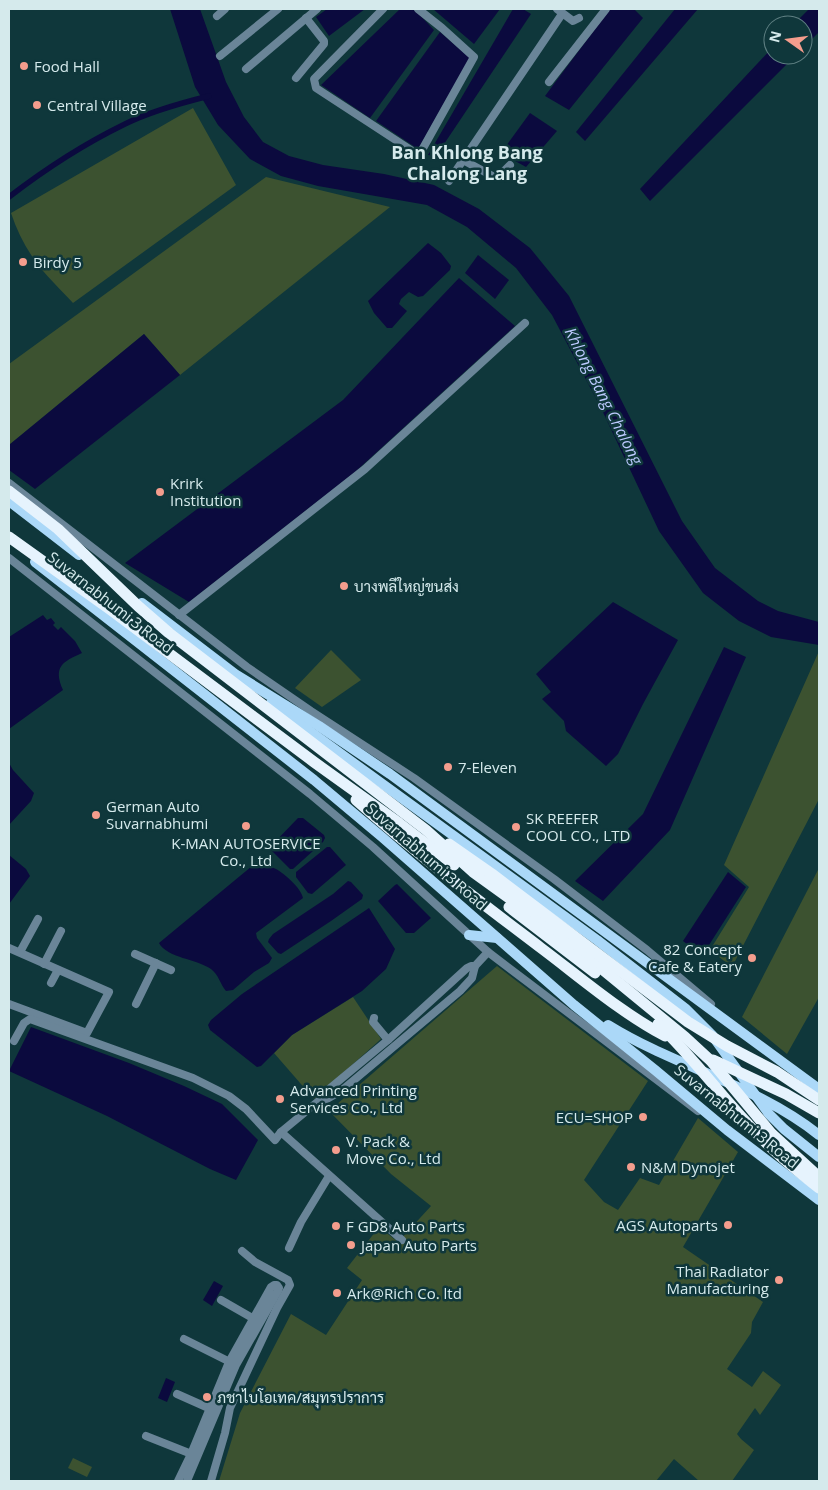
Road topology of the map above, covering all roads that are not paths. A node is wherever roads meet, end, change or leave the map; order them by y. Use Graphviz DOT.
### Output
graph roads {
  1 [pos="225,9"];
  2 [pos="278,9"];
  3 [pos="317,9"];
  4 [pos="383,9"];
  5 [pos="418,9"];
  6 [pos="606,9"];
  7 [pos="560,11"];
  8 [pos="217,16"];
  9 [pos="306,18"];
  10 [pos="580,18"];
  11 [pos="221,55"];
  12 [pos="246,69"];
  13 [pos="296,78"];
  14 [pos="549,82"];
  15 [pos="463,160"];
  16 [pos="510,165"];
  17 [pos="449,181"];
  18 [pos="525,323"];
  19 [pos="9,482"];
  20 [pos="9,491"];
  21 [pos="9,501"];
  22 [pos="9,537"];
  23 [pos="9,542"];
  24 [pos="9,558"];
  25 [pos="179,615"];
  26 [pos="235,674"];
  27 [pos="314,762"];
  28 [pos="426,830"];
  29 [pos="38,919"];
  30 [pos="61,931"];
  31 [pos="469,935"];
  32 [pos="497,938"];
  33 [pos="9,948"];
  34 [pos="20,952"];
  35 [pos="488,952"];
  36 [pos="134,954"];
  37 [pos="156,963"];
  38 [pos="44,964"];
  39 [pos="475,966"];
  40 [pos="58,970"];
  41 [pos="172,970"];
  42 [pos="51,983"];
  43 [pos="9,1004"];
  44 [pos="136,1004"];
  45 [pos="574,1005"];
  46 [pos="374,1018"];
  47 [pos="388,1040"];
  48 [pos="14,1041"];
  49 [pos="755,1042"];
  50 [pos="819,1088"];
  51 [pos="321,1099"];
  52 [pos="819,1100"];
  53 [pos="819,1114"];
  54 [pos="727,1130"];
  55 [pos="281,1132"];
  56 [pos="819,1135"];
  57 [pos="819,1157"];
  58 [pos="329,1176"];
  59 [pos="819,1177"];
  60 [pos="819,1188"];
  61 [pos="819,1200"];
  62 [pos="402,1240"];
  63 [pos="289,1248"];
  64 [pos="242,1251"];
  65 [pos="221,1300"];
  66 [pos="184,1339"];
  67 [pos="233,1363"];
  68 [pos="177,1394"];
  69 [pos="213,1410"];
  70 [pos="146,1436"];
  71 [pos="194,1456"];
  72 [pos="178,1481"];
  73 [pos="187,1481"];
  74 [pos="211,1481"];
  1 -- 8 [label="street"];
  2 -- 11 [label="street"];
  3 -- 9 [label="street"];
  4 -- 5 [label="street"];
  6 -- 14 [label="street"];
  7 -- 10 [label="street"];
  7 -- 15 [label="street"];
  9 -- 12 [label="street"];
  9 -- 13 [label="street"];
  15 -- 16 [label="street"];
  15 -- 17 [label="street"];
  18 -- 25 [label="street"];
  19 -- 25 [label="street"];
  20 -- 28 [label="highway"];
  21 -- 26 [label="main road, Suvarnabhumi 3 Road"];
  22 -- 27 [label="highway"];
  23 -- 32 [label="main road, Suvarnabhumi 3 Road"];
  24 -- 31 [label="street"];
  25 -- 49 [label="street"];
  26 -- 49 [label="main road, Suvarnabhumi 3 Road"];
  26 -- 57 [label="main road"];
  27 -- 53 [label="highway"];
  27 -- 60 [label="highway"];
  28 -- 52 [label="highway"];
  28 -- 59 [label="highway"];
  29 -- 34 [label="street"];
  30 -- 38 [label="street"];
  31 -- 32 [label="main road"];
  31 -- 35 [label="street"];
  32 -- 45 [label="main road, Suvarnabhumi 3 Road"];
  33 -- 34 [label="street"];
  34 -- 38 [label="street"];
  35 -- 39 [label="street"];
  35 -- 54 [label="street"];
  36 -- 37 [label="street"];
  37 -- 41 [label="street"];
  37 -- 44 [label="street"];
  38 -- 40 [label="street"];
  39 -- 47 [label="street"];
  39 -- 51 [label="street"];
  40 -- 42 [label="street"];
  40 -- 43 [label="street"];
  45 -- 54 [label="main road, Suvarnabhumi 3 Road"];
  45 -- 56 [label="main road"];
  46 -- 47 [label="street"];
  47 -- 51 [label="street"];
  48 -- 55 [label="street"];
  49 -- 50 [label="main road, Suvarnabhumi 3 Road"];
  51 -- 55 [label="street"];
  54 -- 61 [label="main road, Suvarnabhumi 3 Road"];
  55 -- 58 [label="street"];
  58 -- 62 [label="street"];
  58 -- 63 [label="street"];
  64 -- 74 [label="street"];
  65 -- 67 [label="street"];
  66 -- 67 [label="street"];
  67 -- 69 [label="street"];
  68 -- 69 [label="street"];
  69 -- 71 [label="street"];
  70 -- 71 [label="street"];
  71 -- 72 [label="street"];
  71 -- 73 [label="street"];
}
